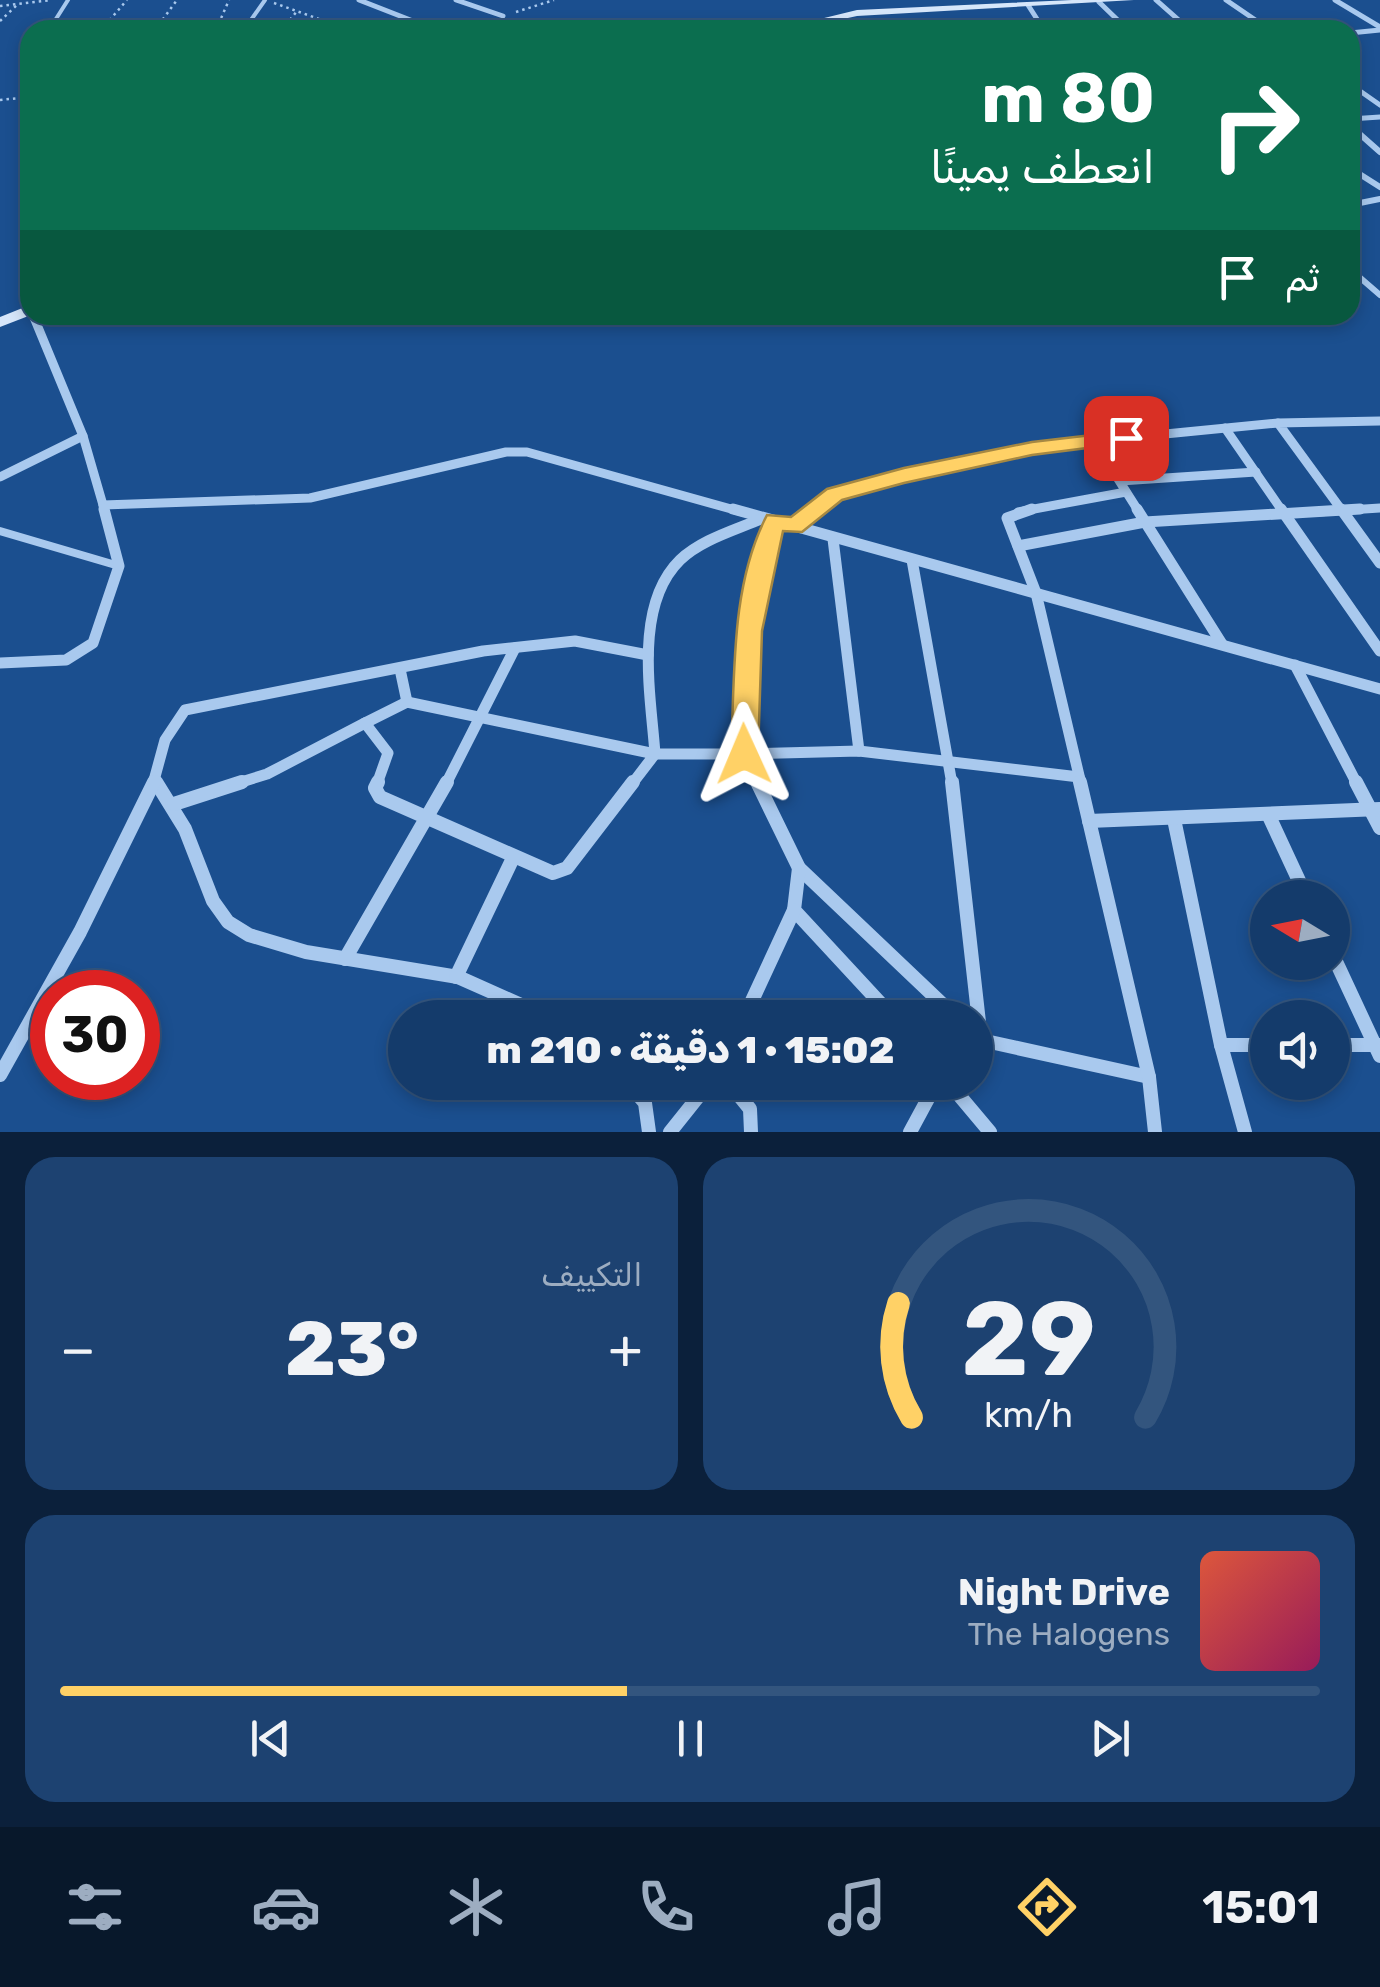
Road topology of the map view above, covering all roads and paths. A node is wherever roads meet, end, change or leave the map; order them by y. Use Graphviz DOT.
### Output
graph roads {
  1 [pos="51,0"];
  2 [pos="127,0"];
  3 [pos="265,0"];
  4 [pos="359,0"];
  5 [pos="456,0"];
  6 [pos="1128,0"];
  7 [pos="1156,0"];
  8 [pos="1226,0"];
  9 [pos="1335,0"];
  10 [pos="1099,2"];
  11 [pos="18,4"];
  12 [pos="0,6"];
  13 [pos="1028,6"];
  14 [pos="297,11"];
  15 [pos="503,16"];
  16 [pos="110,20"];
  17 [pos="290,20"];
  18 [pos="322,20"];
  19 [pos="410,20"];
  20 [pos="825,20"];
  21 [pos="1037,20"];
  22 [pos="1118,20"];
  23 [pos="1179,20"];
  24 [pos="1255,20"];
  25 [pos="0,21"];
  26 [pos="1380,29"];
  27 [pos="1360,132"];
  28 [pos="1380,152"];
  29 [pos="37,325"];
  30 [pos="1380,420"];
  31 [pos="1278,423"];
  32 [pos="1226,428"];
  33 [pos="83,436"];
  34 [pos="1094,441"];
  35 [pos="1256,472"];
  36 [pos="0,477"];
  37 [pos="1123,487"];
  38 [pos="103,504"];
  39 [pos="1380,508"];
  40 [pos="1283,510"];
  41 [pos="1344,510"];
  42 [pos="769,519"];
  43 [pos="1145,522"];
  44 [pos="794,526"];
  45 [pos="0,531"];
  46 [pos="833,538"];
  47 [pos="1018,546"];
  48 [pos="912,560"];
  49 [pos="1380,564"];
  50 [pos="120,566"];
  51 [pos="1036,593"];
  52 [pos="1223,645"];
  53 [pos="515,648"];
  54 [pos="1380,652"];
  55 [pos="648,655"];
  56 [pos="0,663"];
  57 [pos="1295,665"];
  58 [pos="400,669"];
  59 [pos="1380,689"];
  60 [pos="407,702"];
  61 [pos="484,717"];
  62 [pos="366,724"];
  63 [pos="859,751"];
  64 [pos="655,754"];
  65 [pos="744,754"];
  66 [pos="949,760"];
  67 [pos="1079,777"];
  68 [pos="155,780"];
  69 [pos="174,804"];
  70 [pos="1375,809"];
  71 [pos="1268,814"];
  72 [pos="428,819"];
  73 [pos="1174,819"];
  74 [pos="1089,821"];
  75 [pos="1380,828"];
  76 [pos="513,858"];
  77 [pos="799,868"];
  78 [pos="1299,880"];
  79 [pos="794,910"];
  80 [pos="345,959"];
  81 [pos="456,976"];
  82 [pos="1345,980"];
  83 [pos="510,1000"];
  84 [pos="752,1000"];
  85 [pos="877,1000"];
  86 [pos="938,1000"];
  87 [pos="974,1000"];
  88 [pos="993,1041"];
  89 [pos="1221,1044"];
  90 [pos="1250,1045"];
  91 [pos="1350,1046"];
  92 [pos="1378,1048"];
  93 [pos="0,1075"];
  94 [pos="1149,1077"];
  95 [pos="642,1100"];
  96 [pos="696,1100"];
  97 [pos="748,1100"];
  98 [pos="927,1100"];
  99 [pos="963,1100"];
  100 [pos="649,1132"];
  101 [pos="670,1132"];
  102 [pos="751,1132"];
  103 [pos="910,1132"];
  104 [pos="990,1132"];
  105 [pos="1155,1132"];
  106 [pos="1245,1132"];
  1 -- 11 [label="path"];
  2 -- 16 [label="path"];
  3 -- 14 [label="path"];
  4 -- 19 [label="street"];
  5 -- 15 [label="street"];
  6 -- 10 [label="street"];
  7 -- 23 [label="street"];
  8 -- 24 [label="street"];
  9 -- 26 [label="street"];
  10 -- 13 [label="street"];
  10 -- 22 [label="street"];
  11 -- 12 [label="path"];
  11 -- 25 [label="path"];
  13 -- 20 [label="street"];
  13 -- 21 [label="street"];
  14 -- 17 [label="path"];
  14 -- 18 [label="path"];
  27 -- 28 [label="street"];
  29 -- 33 [label="street"];
  30 -- 31 [label="street"];
  31 -- 32 [label="street"];
  31 -- 41 [label="street"];
  32 -- 34 [label="street"];
  32 -- 35 [label="street"];
  33 -- 36 [label="street"];
  33 -- 38 [label="street"];
  34 -- 37 [label="street"];
  34 -- 44 [label="street"];
  35 -- 37 [label="street"];
  35 -- 40 [label="street"];
  37 -- 43 [label="street"];
  37 -- 47 [label="street"];
  38 -- 42 [label="street"];
  38 -- 50 [label="street"];
  39 -- 41 [label="street"];
  40 -- 41 [label="street"];
  40 -- 43 [label="street"];
  40 -- 54 [label="street"];
  41 -- 49 [label="street"];
  42 -- 44 [label="street"];
  42 -- 55 [label="street"];
  42 -- 65 [label="street"];
  43 -- 47 [label="street"];
  43 -- 52 [label="street"];
  44 -- 46 [label="street"];
  45 -- 50 [label="lane"];
  46 -- 48 [label="street"];
  46 -- 63 [label="street"];
  47 -- 51 [label="street"];
  48 -- 51 [label="street"];
  48 -- 66 [label="street"];
  50 -- 56 [label="street"];
  51 -- 52 [label="street"];
  51 -- 67 [label="street"];
  52 -- 57 [label="street"];
  53 -- 55 [label="street"];
  53 -- 58 [label="street"];
  53 -- 61 [label="street"];
  55 -- 64 [label="street"];
  57 -- 59 [label="street"];
  57 -- 70 [label="street"];
  58 -- 60 [label="street"];
  58 -- 68 [label="street"];
  60 -- 61 [label="street"];
  60 -- 62 [label="street"];
  61 -- 64 [label="street"];
  61 -- 72 [label="street"];
  62 -- 69 [label="street"];
  62 -- 72 [label="street"];
  63 -- 65 [label="street"];
  63 -- 66 [label="street"];
  64 -- 65 [label="street"];
  64 -- 76 [label="street"];
  65 -- 77 [label="street"];
  66 -- 67 [label="street"];
  66 -- 87 [label="street"];
  67 -- 74 [label="street"];
  68 -- 69 [label="street"];
  68 -- 93 [label="street"];
  69 -- 80 [label="street"];
  70 -- 71 [label="street"];
  70 -- 75 [label="street"];
  71 -- 73 [label="street"];
  71 -- 78 [label="street"];
  72 -- 76 [label="street"];
  72 -- 80 [label="street"];
  73 -- 74 [label="street"];
  73 -- 89 [label="street"];
  74 -- 94 [label="street"];
  76 -- 81 [label="street"];
  77 -- 79 [label="street"];
  77 -- 86 [label="street"];
  79 -- 84 [label="street"];
  79 -- 85 [label="street"];
  80 -- 81 [label="street"];
  81 -- 83 [label="street"];
  82 -- 92 [label="street"];
  88 -- 94 [label="street"];
  89 -- 90 [label="street"];
  89 -- 106 [label="street"];
  91 -- 92 [label="street"];
  94 -- 105 [label="street"];
  95 -- 100 [label="street"];
  96 -- 101 [label="street"];
  97 -- 102 [label="street"];
  98 -- 103 [label="street"];
  99 -- 104 [label="street"];
}
